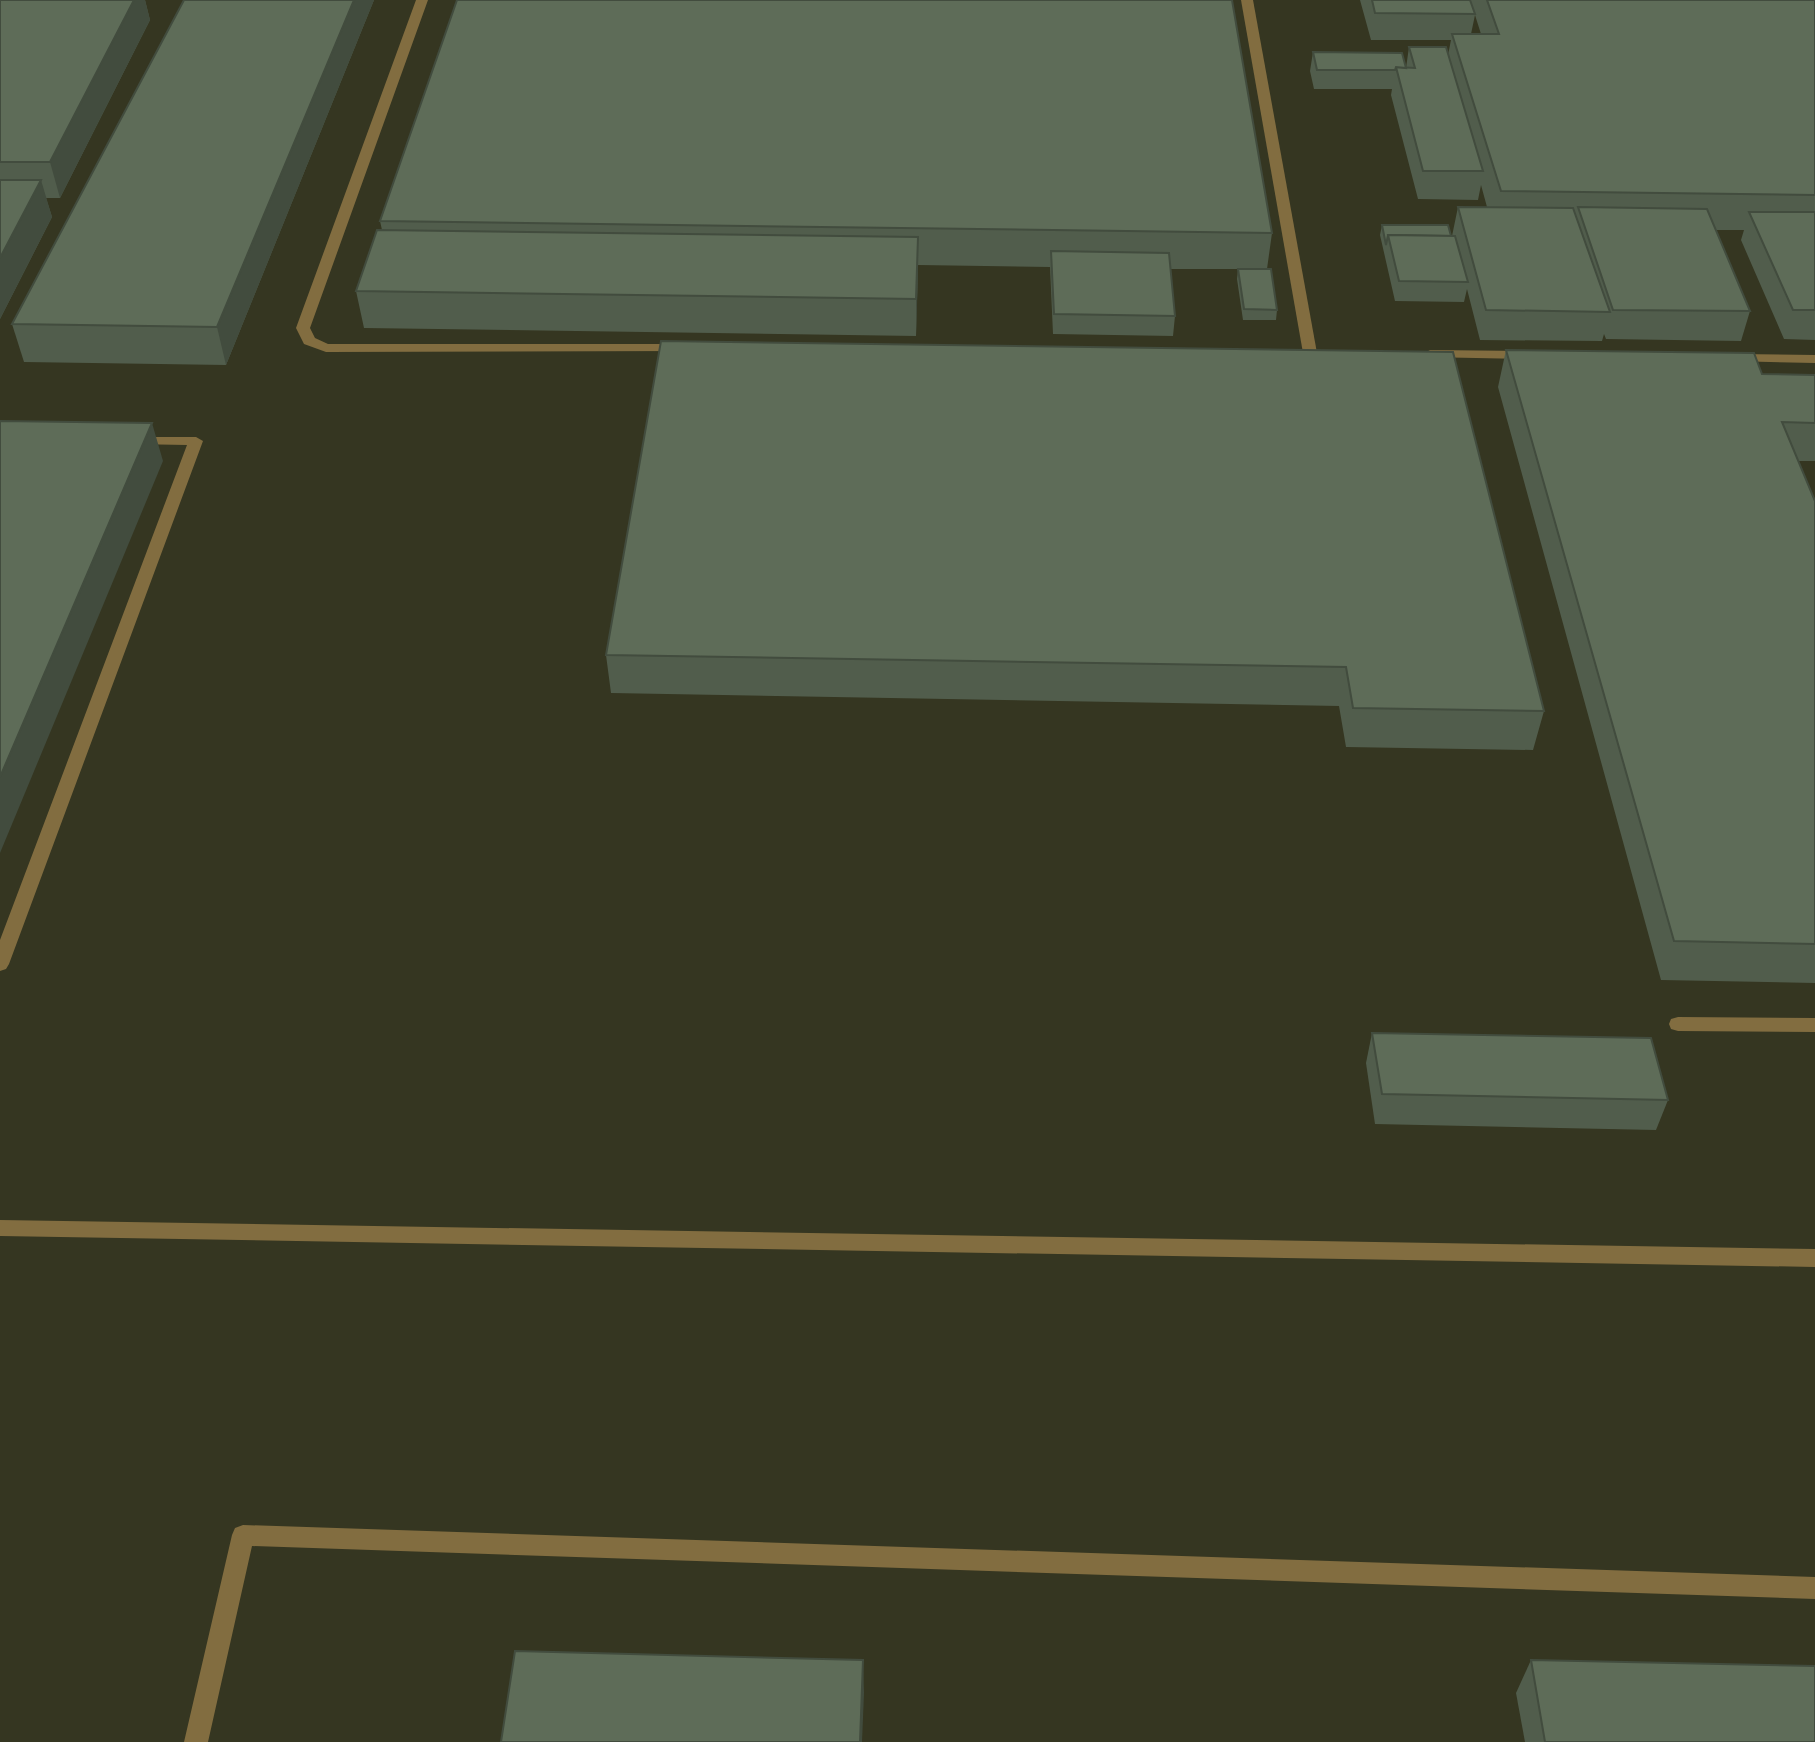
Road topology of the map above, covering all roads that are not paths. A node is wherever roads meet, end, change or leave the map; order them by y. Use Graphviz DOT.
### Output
graph roads {
  1 [pos="422,0"];
  2 [pos="1247,0"];
  3 [pos="697,348"];
  4 [pos="1310,353"];
  5 [pos="1419,354"];
  6 [pos="1542,356"];
  7 [pos="1720,358"];
  8 [pos="1815,359"];
  9 [pos="118,441"];
  10 [pos="0,964"];
  11 [pos="1678,1024"];
  12 [pos="1815,1025"];
  13 [pos="0,1228"];
  14 [pos="1815,1258"];
  15 [pos="1815,1588"];
  16 [pos="196,1742"];
  1 -- 3 [label="street"];
  2 -- 4 [label="street"];
  5 -- 6 [label="street"];
  7 -- 8 [label="street"];
  9 -- 10 [label="street"];
  11 -- 12 [label="street"];
  13 -- 14 [label="street"];
  15 -- 16 [label="street"];
}
